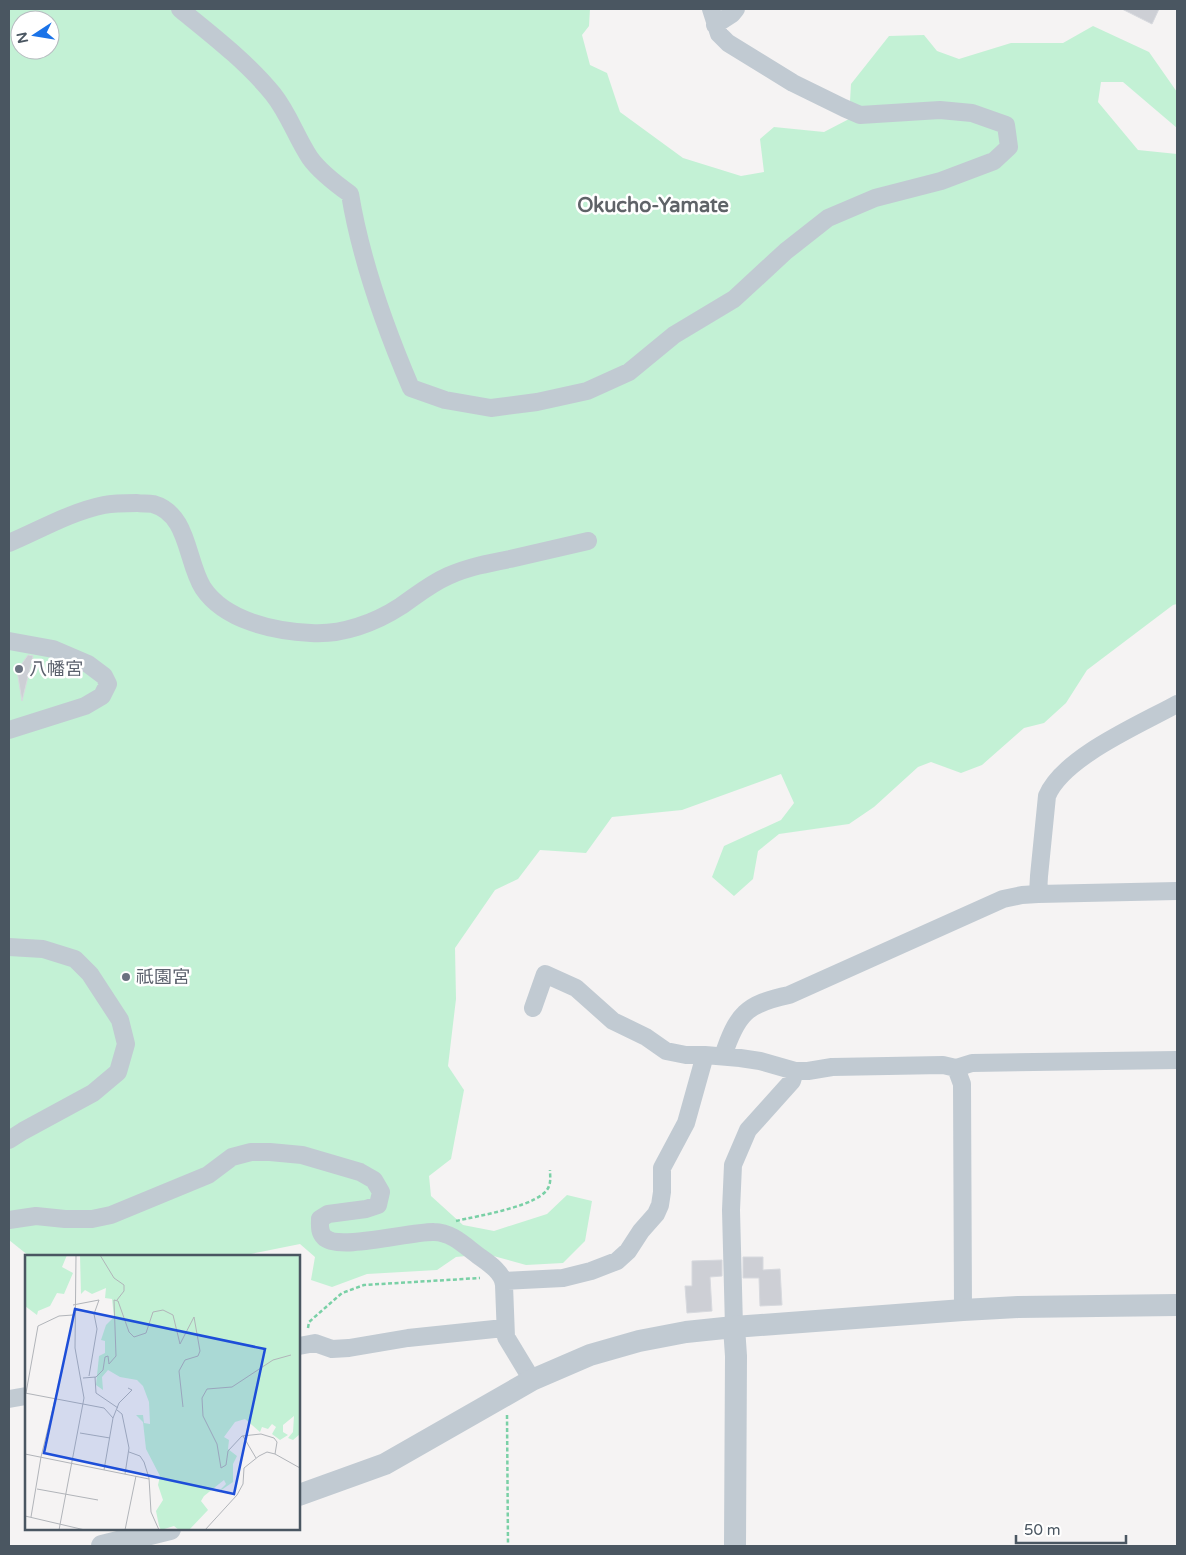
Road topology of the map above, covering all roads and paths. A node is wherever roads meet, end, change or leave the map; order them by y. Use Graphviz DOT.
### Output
graph roads {
  1 [pos="180,9"];
  2 [pos="736,9"];
  3 [pos="713,17"];
  4 [pos="588,542"];
  5 [pos="9,543"];
  6 [pos="9,641"];
  7 [pos="1177,704"];
  8 [pos="9,730"];
  9 [pos="1177,891"];
  10 [pos="1038,894"];
  11 [pos="9,947"];
  12 [pos="533,1008"];
  13 [pos="714,1055"];
  14 [pos="1177,1060"];
  15 [pos="956,1068"];
  16 [pos="795,1071"];
  17 [pos="9,1140"];
  18 [pos="550,1170"];
  19 [pos="9,1220"];
  20 [pos="451,1222"];
  21 [pos="502,1278"];
  22 [pos="1177,1306"];
  23 [pos="963,1310"];
  24 [pos="734,1327"];
  25 [pos="504,1328"];
  26 [pos="303,1345"];
  27 [pos="532,1380"];
  28 [pos="506,1394"];
  29 [pos="25,1396"];
  30 [pos="9,1399"];
  31 [pos="300,1495"];
  32 [pos="166,1530"];
  33 [pos="102,1546"];
  34 [pos="508,1546"];
  35 [pos="734,1546"];
  1 -- 3 [label="street"];
  2 -- 3 [label="street"];
  4 -- 5 [label="street"];
  6 -- 8 [label="street"];
  7 -- 10 [label="street"];
  9 -- 10 [label="street"];
  10 -- 13 [label="street"];
  11 -- 17 [label="street"];
  12 -- 13 [label="street"];
  13 -- 16 [label="street"];
  13 -- 21 [label="street"];
  14 -- 15 [label="street"];
  15 -- 16 [label="street"];
  15 -- 23 [label="street"];
  16 -- 24 [label="street"];
  18 -- 20 [label="path"];
  19 -- 21 [label="street"];
  21 -- 25 [label="street"];
  21 -- 26 [label="path"];
  22 -- 23 [label="street"];
  23 -- 24 [label="street"];
  24 -- 27 [label="street"];
  24 -- 35 [label="street"];
  25 -- 26 [label="street"];
  25 -- 27 [label="street"];
  27 -- 28 [label="street"];
  28 -- 31 [label="street"];
  28 -- 34 [label="path"];
  29 -- 30 [label="street"];
  32 -- 33 [label="street"];
}
